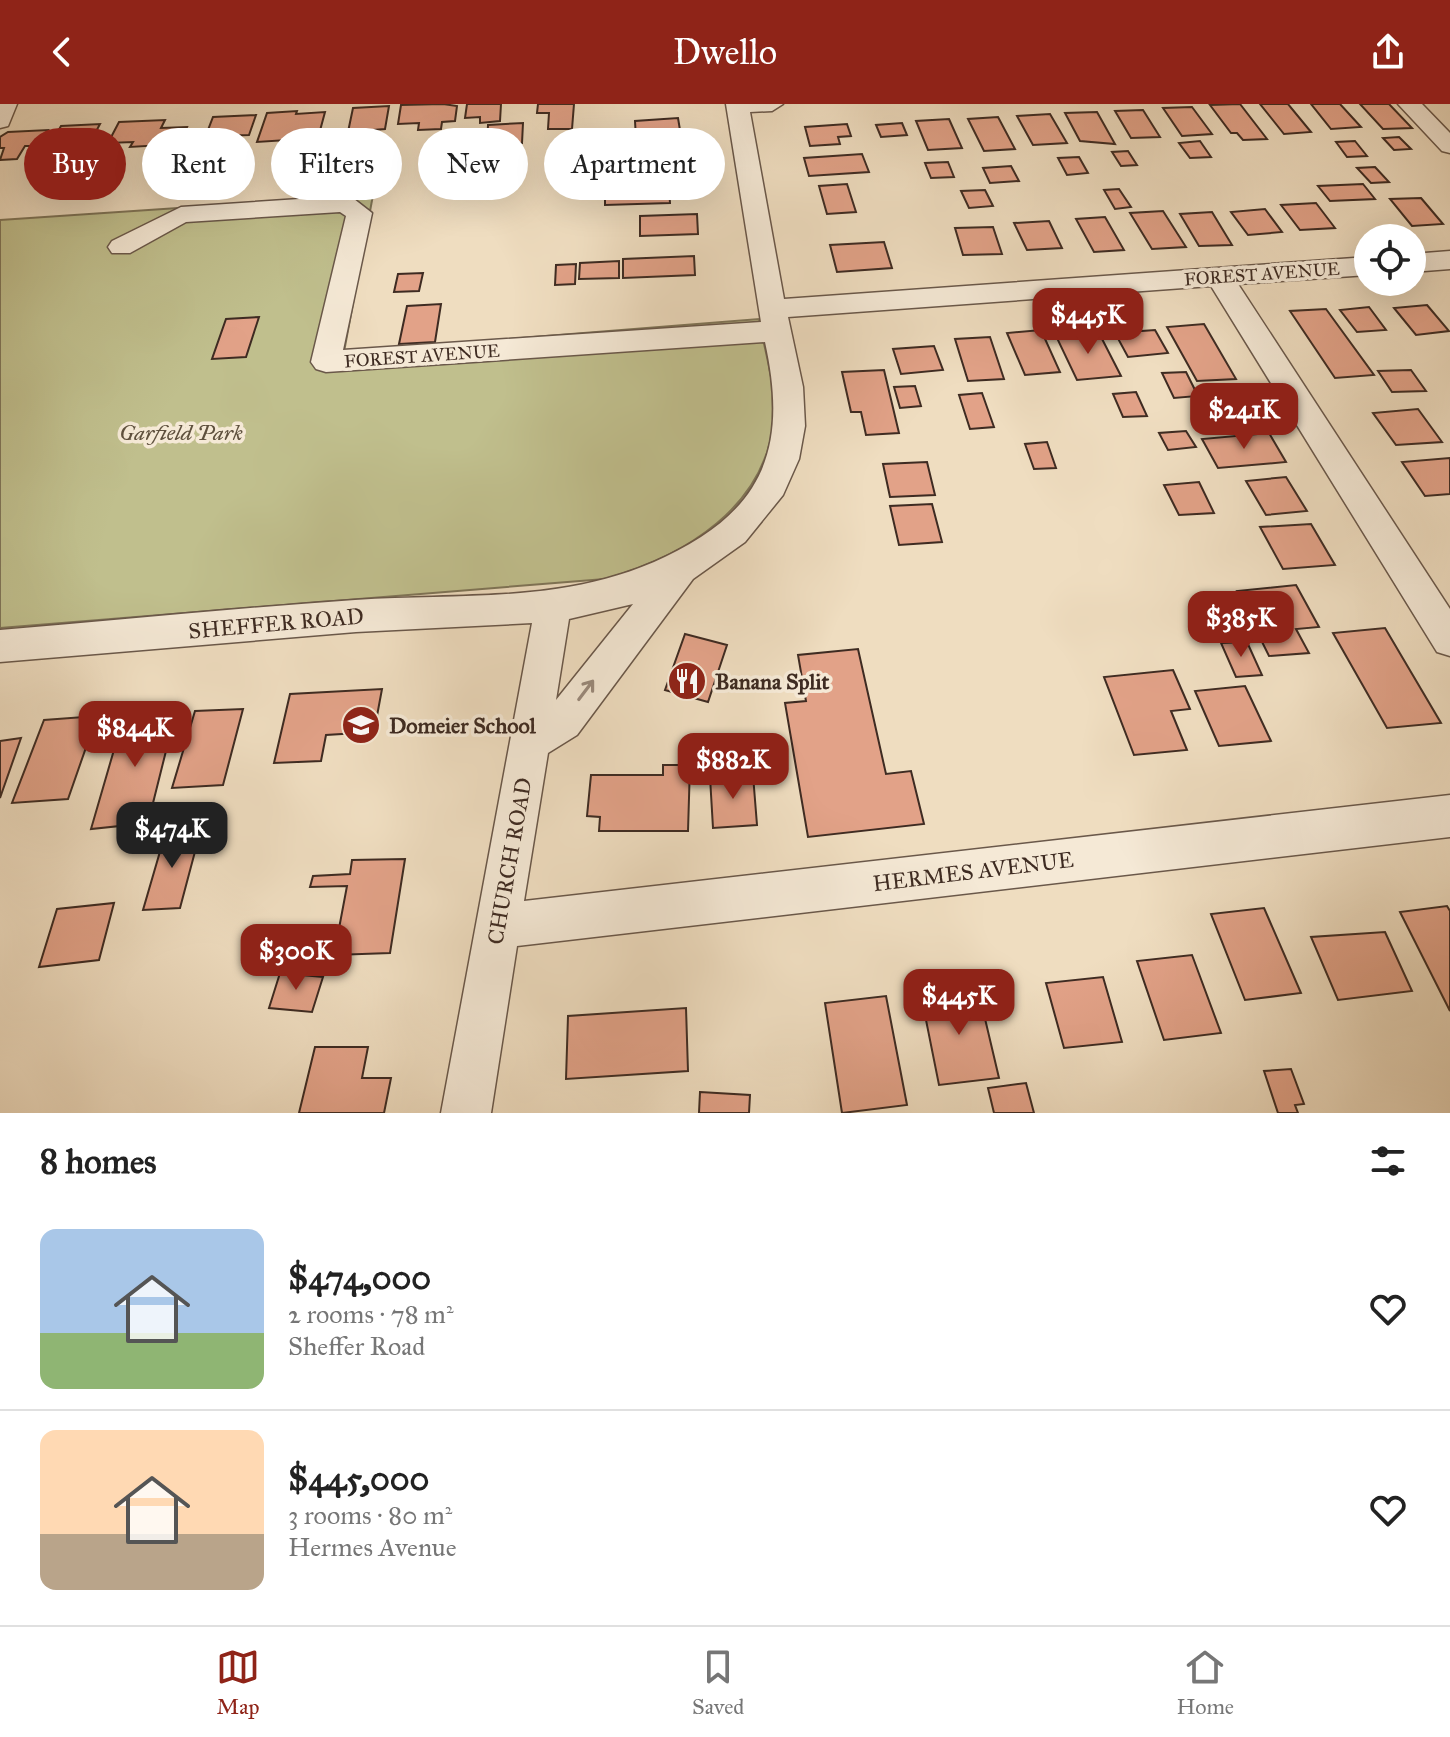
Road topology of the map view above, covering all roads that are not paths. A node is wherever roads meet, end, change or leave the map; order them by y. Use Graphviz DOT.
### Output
graph roads {
  1 [pos="6,104"];
  2 [pos="772,104"];
  3 [pos="1409,104"];
  4 [pos="738,105"];
  5 [pos="0,121"];
  6 [pos="1450,146"];
  7 [pos="121,247"];
  8 [pos="1450,260"];
  9 [pos="1426,262"];
  10 [pos="1354,267"];
  11 [pos="1219,277"];
  12 [pos="774,320"];
  13 [pos="681,569"];
  14 [pos="553,608"];
  15 [pos="1450,640"];
  16 [pos="0,646"];
  17 [pos="530,742"];
  18 [pos="1450,816"];
  19 [pos="497,926"];
  20 [pos="466,1113"];
  1 -- 5 [label="street"];
  2 -- 4 [label="street"];
  3 -- 6 [label="street"];
  4 -- 12 [label="street"];
  7 -- 12 [label="street, FOREST AVENUE"];
  8 -- 9 [label="street"];
  10 -- 11 [label="street, FOREST AVENUE"];
  11 -- 12 [label="street, FOREST AVENUE"];
  11 -- 15 [label="street"];
  12 -- 13 [label="street"];
  13 -- 14 [label="street, SHEFFER ROAD"];
  17 -- 13 [label="street, one-way"];
  14 -- 16 [label="street, SHEFFER ROAD"];
  14 -- 17 [label="street, CHURCH ROAD"];
  17 -- 19 [label="street, CHURCH ROAD"];
  18 -- 19 [label="street, HERMES AVENUE"];
  19 -- 20 [label="street, CHURCH ROAD"];
}
